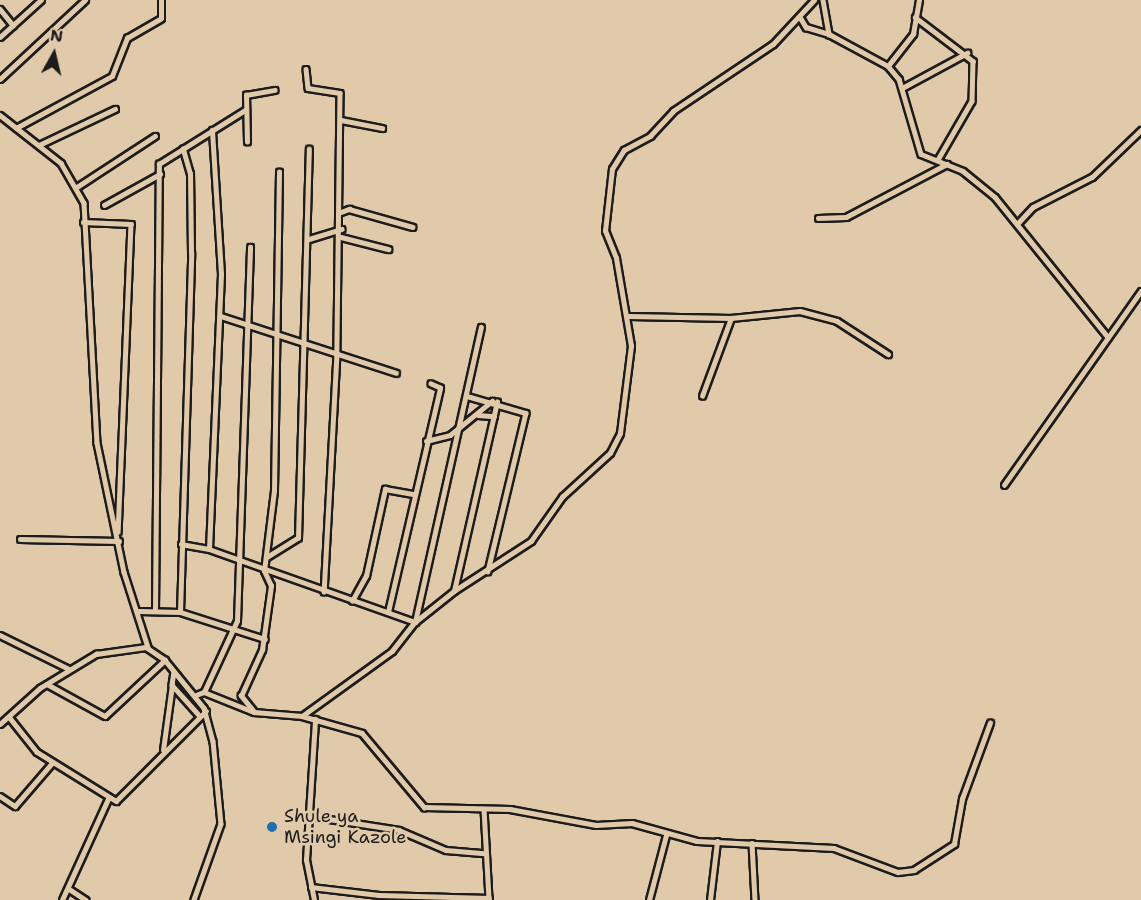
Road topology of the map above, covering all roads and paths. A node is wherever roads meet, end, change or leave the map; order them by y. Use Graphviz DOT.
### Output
graph roads {
  1 [pos="40,0"];
  2 [pos="84,0"];
  3 [pos="162,0"];
  4 [pos="814,0"];
  5 [pos="823,0"];
  6 [pos="920,0"];
  7 [pos="0,9"];
  8 [pos="800,17"];
  9 [pos="915,17"];
  10 [pos="13,25"];
  11 [pos="829,34"];
  12 [pos="0,37"];
  13 [pos="967,53"];
  14 [pos="888,66"];
  15 [pos="306,69"];
  16 [pos="0,79"];
  17 [pos="904,87"];
  18 [pos="275,90"];
  19 [pos="115,109"];
  20 [pos="245,110"];
  21 [pos="0,115"];
  22 [pos="341,120"];
  23 [pos="16,128"];
  24 [pos="382,128"];
  25 [pos="212,130"];
  26 [pos="1141,130"];
  27 [pos="155,136"];
  28 [pos="247,142"];
  29 [pos="39,145"];
  30 [pos="183,149"];
  31 [pos="309,149"];
  32 [pos="938,159"];
  33 [pos="947,164"];
  34 [pos="279,172"];
  35 [pos="160,174"];
  36 [pos="77,187"];
  37 [pos="104,205"];
  38 [pos="341,212"];
  39 [pos="818,218"];
  40 [pos="83,222"];
  41 [pos="1017,224"];
  42 [pos="413,227"];
  43 [pos="341,229"];
  44 [pos="341,237"];
  45 [pos="309,239"];
  46 [pos="250,247"];
  47 [pos="388,249"];
  48 [pos="1141,291"];
  49 [pos="221,316"];
  50 [pos="629,316"];
  51 [pos="731,318"];
  52 [pos="249,325"];
  53 [pos="481,327"];
  54 [pos="278,335"];
  55 [pos="1107,336"];
  56 [pos="307,345"];
  57 [pos="337,354"];
  58 [pos="888,354"];
  59 [pos="396,373"];
  60 [pos="431,384"];
  61 [pos="467,396"];
  62 [pos="702,396"];
  63 [pos="495,402"];
  64 [pos="478,415"];
  65 [pos="494,416"];
  66 [pos="460,428"];
  67 [pos="426,441"];
  68 [pos="1004,485"];
  69 [pos="413,494"];
  70 [pos="118,532"];
  71 [pos="20,539"];
  72 [pos="119,541"];
  73 [pos="181,544"];
  74 [pos="209,549"];
  75 [pos="267,558"];
  76 [pos="238,559"];
  77 [pos="264,571"];
  78 [pos="488,571"];
  79 [pos="324,591"];
  80 [pos="454,591"];
  81 [pos="352,601"];
  82 [pos="155,610"];
  83 [pos="139,611"];
  84 [pos="180,612"];
  85 [pos="388,612"];
  86 [pos="415,622"];
  87 [pos="234,630"];
  88 [pos="0,636"];
  89 [pos="265,639"];
  90 [pos="148,647"];
  91 [pos="165,660"];
  92 [pos="69,669"];
  93 [pos="174,672"];
  94 [pos="47,684"];
  95 [pos="172,685"];
  96 [pos="204,692"];
  97 [pos="196,695"];
  98 [pos="206,711"];
  99 [pos="254,712"];
  100 [pos="198,714"];
  101 [pos="302,716"];
  102 [pos="10,718"];
  103 [pos="315,719"];
  104 [pos="990,723"];
  105 [pos="0,724"];
  106 [pos="163,750"];
  107 [pos="52,763"];
  108 [pos="0,796"];
  109 [pos="108,799"];
  110 [pos="484,809"];
  111 [pos="310,816"];
  112 [pos="666,835"];
  113 [pos="717,841"];
  114 [pos="752,843"];
  115 [pos="484,853"];
  116 [pos="311,887"];
  117 [pos="69,889"];
  118 [pos="489,899"];
  119 [pos="62,900"];
  120 [pos="86,900"];
  121 [pos="194,900"];
  122 [pos="314,900"];
  123 [pos="650,900"];
  124 [pos="710,900"];
  125 [pos="755,900"];
  1 -- 10 [label="street"];
  2 -- 16 [label="street"];
  3 -- 23 [label="street"];
  4 -- 8 [label="street"];
  5 -- 11 [label="street"];
  6 -- 9 [label="street"];
  7 -- 10 [label="street"];
  8 -- 11 [label="street"];
  8 -- 50 [label="street"];
  9 -- 13 [label="street"];
  9 -- 14 [label="street"];
  10 -- 12 [label="street"];
  11 -- 14 [label="street"];
  13 -- 17 [label="street"];
  13 -- 32 [label="street"];
  14 -- 17 [label="street"];
  15 -- 22 [label="street"];
  17 -- 32 [label="street"];
  18 -- 20 [label="street"];
  19 -- 29 [label="street"];
  20 -- 25 [label="street"];
  20 -- 28 [label="street"];
  21 -- 23 [label="street"];
  22 -- 24 [label="street"];
  22 -- 38 [label="street"];
  23 -- 29 [label="street"];
  25 -- 30 [label="street"];
  25 -- 49 [label="street"];
  26 -- 41 [label="street"];
  27 -- 36 [label="street"];
  29 -- 36 [label="street"];
  30 -- 35 [label="street"];
  30 -- 73 [label="street"];
  31 -- 45 [label="street"];
  32 -- 33 [label="street"];
  33 -- 39 [label="street"];
  33 -- 41 [label="street"];
  34 -- 54 [label="street"];
  35 -- 37 [label="street"];
  35 -- 82 [label="street"];
  36 -- 40 [label="street"];
  38 -- 42 [label="street"];
  38 -- 43 [label="street"];
  40 -- 70 [label="street"];
  40 -- 70 [label="street"];
  41 -- 55 [label="street"];
  43 -- 44 [label="street"];
  43 -- 45 [label="street"];
  44 -- 47 [label="street"];
  44 -- 57 [label="street"];
  45 -- 56 [label="street"];
  46 -- 52 [label="street"];
  48 -- 55 [label="street"];
  49 -- 52 [label="street"];
  49 -- 74 [label="street"];
  50 -- 51 [label="street"];
  50 -- 78 [label="street"];
  51 -- 58 [label="street"];
  51 -- 62 [label="street"];
  52 -- 54 [label="street"];
  52 -- 76 [label="street"];
  53 -- 61 [label="street"];
  54 -- 56 [label="street"];
  54 -- 75 [label="street"];
  55 -- 68 [label="street"];
  56 -- 57 [label="street"];
  56 -- 75 [label="street"];
  57 -- 59 [label="street"];
  57 -- 79 [label="street"];
  60 -- 67 [label="street"];
  61 -- 63 [label="street"];
  61 -- 66 [label="street"];
  63 -- 64 [label="street"];
  63 -- 65 [label="street"];
  63 -- 78 [label="street"];
  64 -- 65 [label="street"];
  64 -- 66 [label="street"];
  65 -- 80 [label="street"];
  66 -- 67 [label="street"];
  66 -- 86 [label="street"];
  67 -- 69 [label="street"];
  69 -- 81 [label="street"];
  69 -- 85 [label="street"];
  70 -- 72 [label="street"];
  71 -- 72 [label="street"];
  72 -- 83 [label="street"];
  73 -- 74 [label="street"];
  73 -- 84 [label="street"];
  74 -- 76 [label="street"];
  75 -- 77 [label="street"];
  76 -- 77 [label="street"];
  76 -- 87 [label="street"];
  77 -- 79 [label="street"];
  77 -- 89 [label="street"];
  78 -- 80 [label="street"];
  79 -- 81 [label="street"];
  80 -- 86 [label="street"];
  81 -- 85 [label="street"];
  82 -- 83 [label="street"];
  82 -- 84 [label="street"];
  83 -- 90 [label="street"];
  84 -- 87 [label="street"];
  85 -- 86 [label="street"];
  86 -- 101 [label="street"];
  87 -- 89 [label="street"];
  87 -- 96 [label="street"];
  88 -- 92 [label="street"];
  89 -- 99 [label="street"];
  90 -- 91 [label="street"];
  90 -- 92 [label="street"];
  91 -- 93 [label="street"];
  91 -- 94 [label="street"];
  92 -- 94 [label="street"];
  93 -- 95 [label="street"];
  93 -- 97 [label="street"];
  94 -- 102 [label="street"];
  95 -- 100 [label="street"];
  95 -- 106 [label="street"];
  96 -- 97 [label="street"];
  96 -- 99 [label="street"];
  97 -- 98 [label="street"];
  98 -- 100 [label="street"];
  98 -- 121 [label="street"];
  99 -- 101 [label="street"];
  100 -- 106 [label="street"];
  101 -- 103 [label="street"];
  102 -- 105 [label="street"];
  102 -- 107 [label="street"];
  103 -- 110 [label="street"];
  103 -- 111 [label="street"];
  104 -- 114 [label="street"];
  106 -- 109 [label="street"];
  107 -- 108 [label="street"];
  107 -- 109 [label="street"];
  109 -- 117 [label="street"];
  110 -- 112 [label="street"];
  110 -- 115 [label="street"];
  111 -- 115 [label="street"];
  111 -- 116 [label="street"];
  112 -- 113 [label="street"];
  112 -- 123 [label="street"];
  113 -- 114 [label="street"];
  113 -- 124 [label="street"];
  114 -- 125 [label="street"];
  115 -- 118 [label="street"];
  116 -- 118 [label="street"];
  116 -- 122 [label="street"];
  117 -- 119 [label="street"];
  117 -- 120 [label="street"];
}
